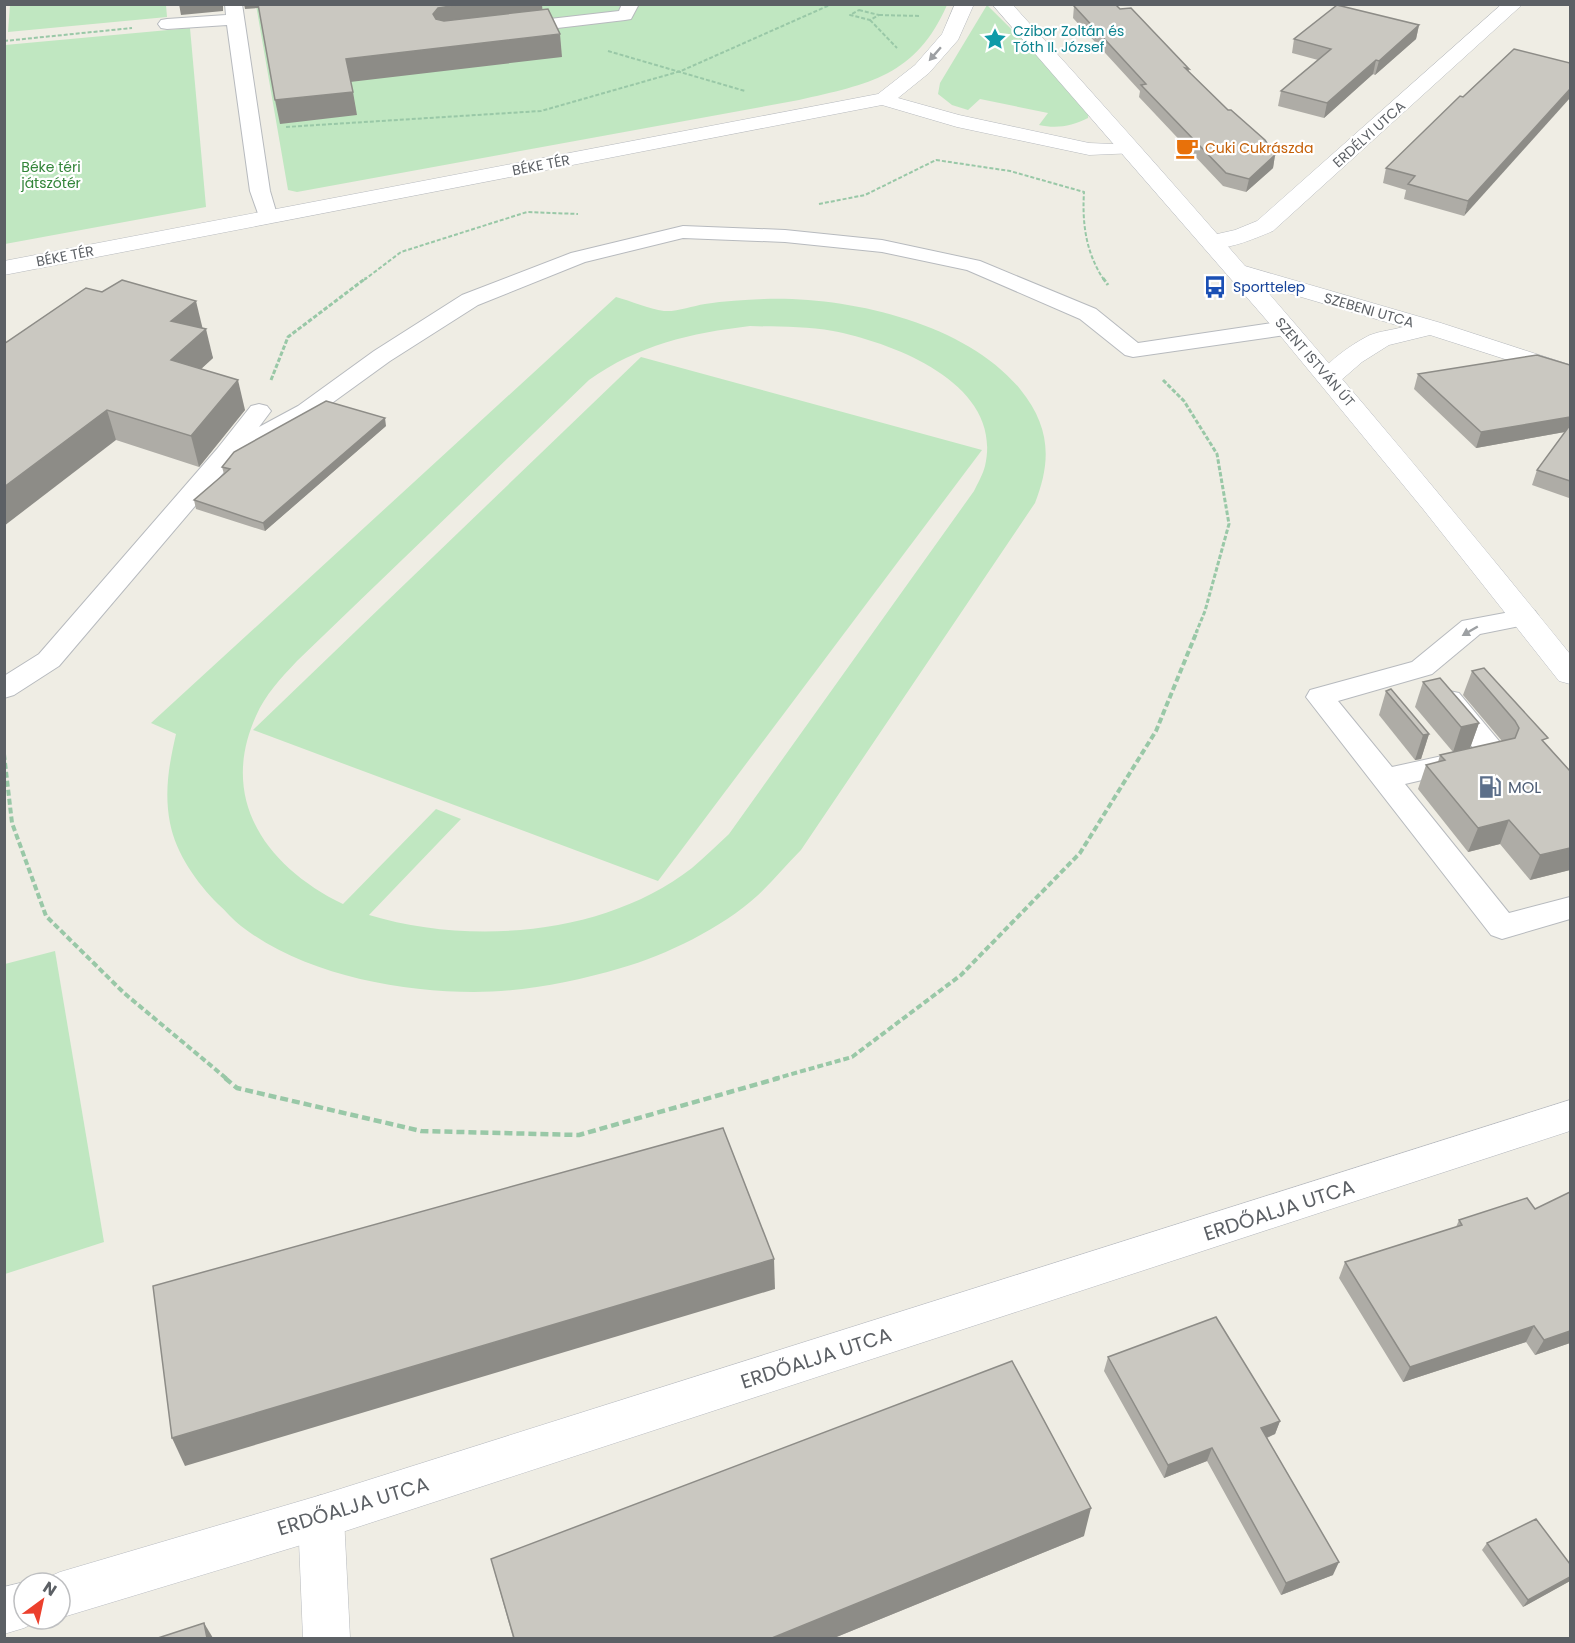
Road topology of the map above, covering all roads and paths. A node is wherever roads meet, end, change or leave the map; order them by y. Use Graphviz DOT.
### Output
graph roads {
  1 [pos="631,4"];
  2 [pos="832,4"];
  3 [pos="965,4"];
  4 [pos="1001,4"];
  5 [pos="1514,4"];
  6 [pos="234,12"];
  7 [pos="879,15"];
  8 [pos="931,16"];
  9 [pos="870,20"];
  10 [pos="167,24"];
  11 [pos="493,31"];
  12 [pos="4,41"];
  13 [pos="899,49"];
  14 [pos="605,50"];
  15 [pos="681,71"];
  16 [pos="754,94"];
  17 [pos="884,99"];
  18 [pos="1099,112"];
  19 [pos="285,127"];
  20 [pos="1028,136"];
  21 [pos="1129,149"];
  22 [pos="808,207"];
  23 [pos="578,213"];
  24 [pos="268,218"];
  25 [pos="1212,242"];
  26 [pos="4,268"];
  27 [pos="1238,271"];
  28 [pos="1285,328"];
  29 [pos="1432,328"];
  30 [pos="1156,346"];
  31 [pos="1133,350"];
  32 [pos="1570,373"];
  33 [pos="1330,377"];
  34 [pos="259,411"];
  35 [pos="226,454"];
  36 [pos="1526,617"];
  37 [pos="1422,668"];
  38 [pos="1570,674"];
  39 [pos="1375,681"];
  40 [pos="4,689"];
  41 [pos="1396,706"];
  42 [pos="1424,740"];
  43 [pos="4,754"];
  44 [pos="1445,765"];
  45 [pos="1385,779"];
  46 [pos="1570,908"];
  47 [pos="1570,1116"];
  48 [pos="321,1517"];
  49 [pos="72,1591"];
  50 [pos="327,1638"];
  1 -- 11 [label="lane"];
  2 -- 15 [label="path"];
  3 -- 17 [label="street, one-way"];
  4 -- 18 [label="street, SZENT ISTVÁN ÚT"];
  5 -- 25 [label="street, ERDÉLYI UTCA"];
  6 -- 10 [label="lane"];
  6 -- 24 [label="lane"];
  7 -- 8 [label="path"];
  7 -- 9 [label="path"];
  7 -- 9 [label="path"];
  9 -- 13 [label="path"];
  10 -- 12 [label="path"];
  14 -- 15 [label="path"];
  15 -- 16 [label="path"];
  15 -- 19 [label="path"];
  17 -- 20 [label="street"];
  17 -- 24 [label="street, BÉKE TÉR"];
  18 -- 20 [label="street"];
  18 -- 21 [label="street, SZENT ISTVÁN ÚT"];
  20 -- 21 [label="street"];
  21 -- 25 [label="street, SZENT ISTVÁN ÚT"];
  22 -- 30 [label="path"];
  23 -- 34 [label="path"];
  24 -- 26 [label="street, BÉKE TÉR"];
  25 -- 27 [label="street, SZENT ISTVÁN ÚT"];
  27 -- 28 [label="street, SZENT ISTVÁN ÚT"];
  27 -- 29 [label="street, SZEBENI UTCA"];
  28 -- 30 [label="lane"];
  28 -- 33 [label="street, SZENT ISTVÁN ÚT"];
  29 -- 32 [label="street, SZEBENI UTCA"];
  29 -- 33 [label="street, SZEBENI UTCA"];
  30 -- 31 [label="lane"];
  31 -- 35 [label="lane"];
  31 -- 43 [label="path"];
  33 -- 36 [label="street, SZENT ISTVÁN ÚT"];
  34 -- 35 [label="lane"];
  35 -- 40 [label="lane"];
  36 -- 37 [label="lane, one-way"];
  36 -- 38 [label="street, SZENT ISTVÁN ÚT"];
  37 -- 39 [label="lane"];
  37 -- 44 [label="lane"];
  39 -- 41 [label="lane"];
  39 -- 45 [label="lane"];
  42 -- 44 [label="lane"];
  44 -- 45 [label="lane"];
  45 -- 46 [label="lane"];
  47 -- 48 [label="street, ERDŐALJA UTCA"];
  48 -- 49 [label="street, ERDŐALJA UTCA"];
  48 -- 50 [label="street"];
}
